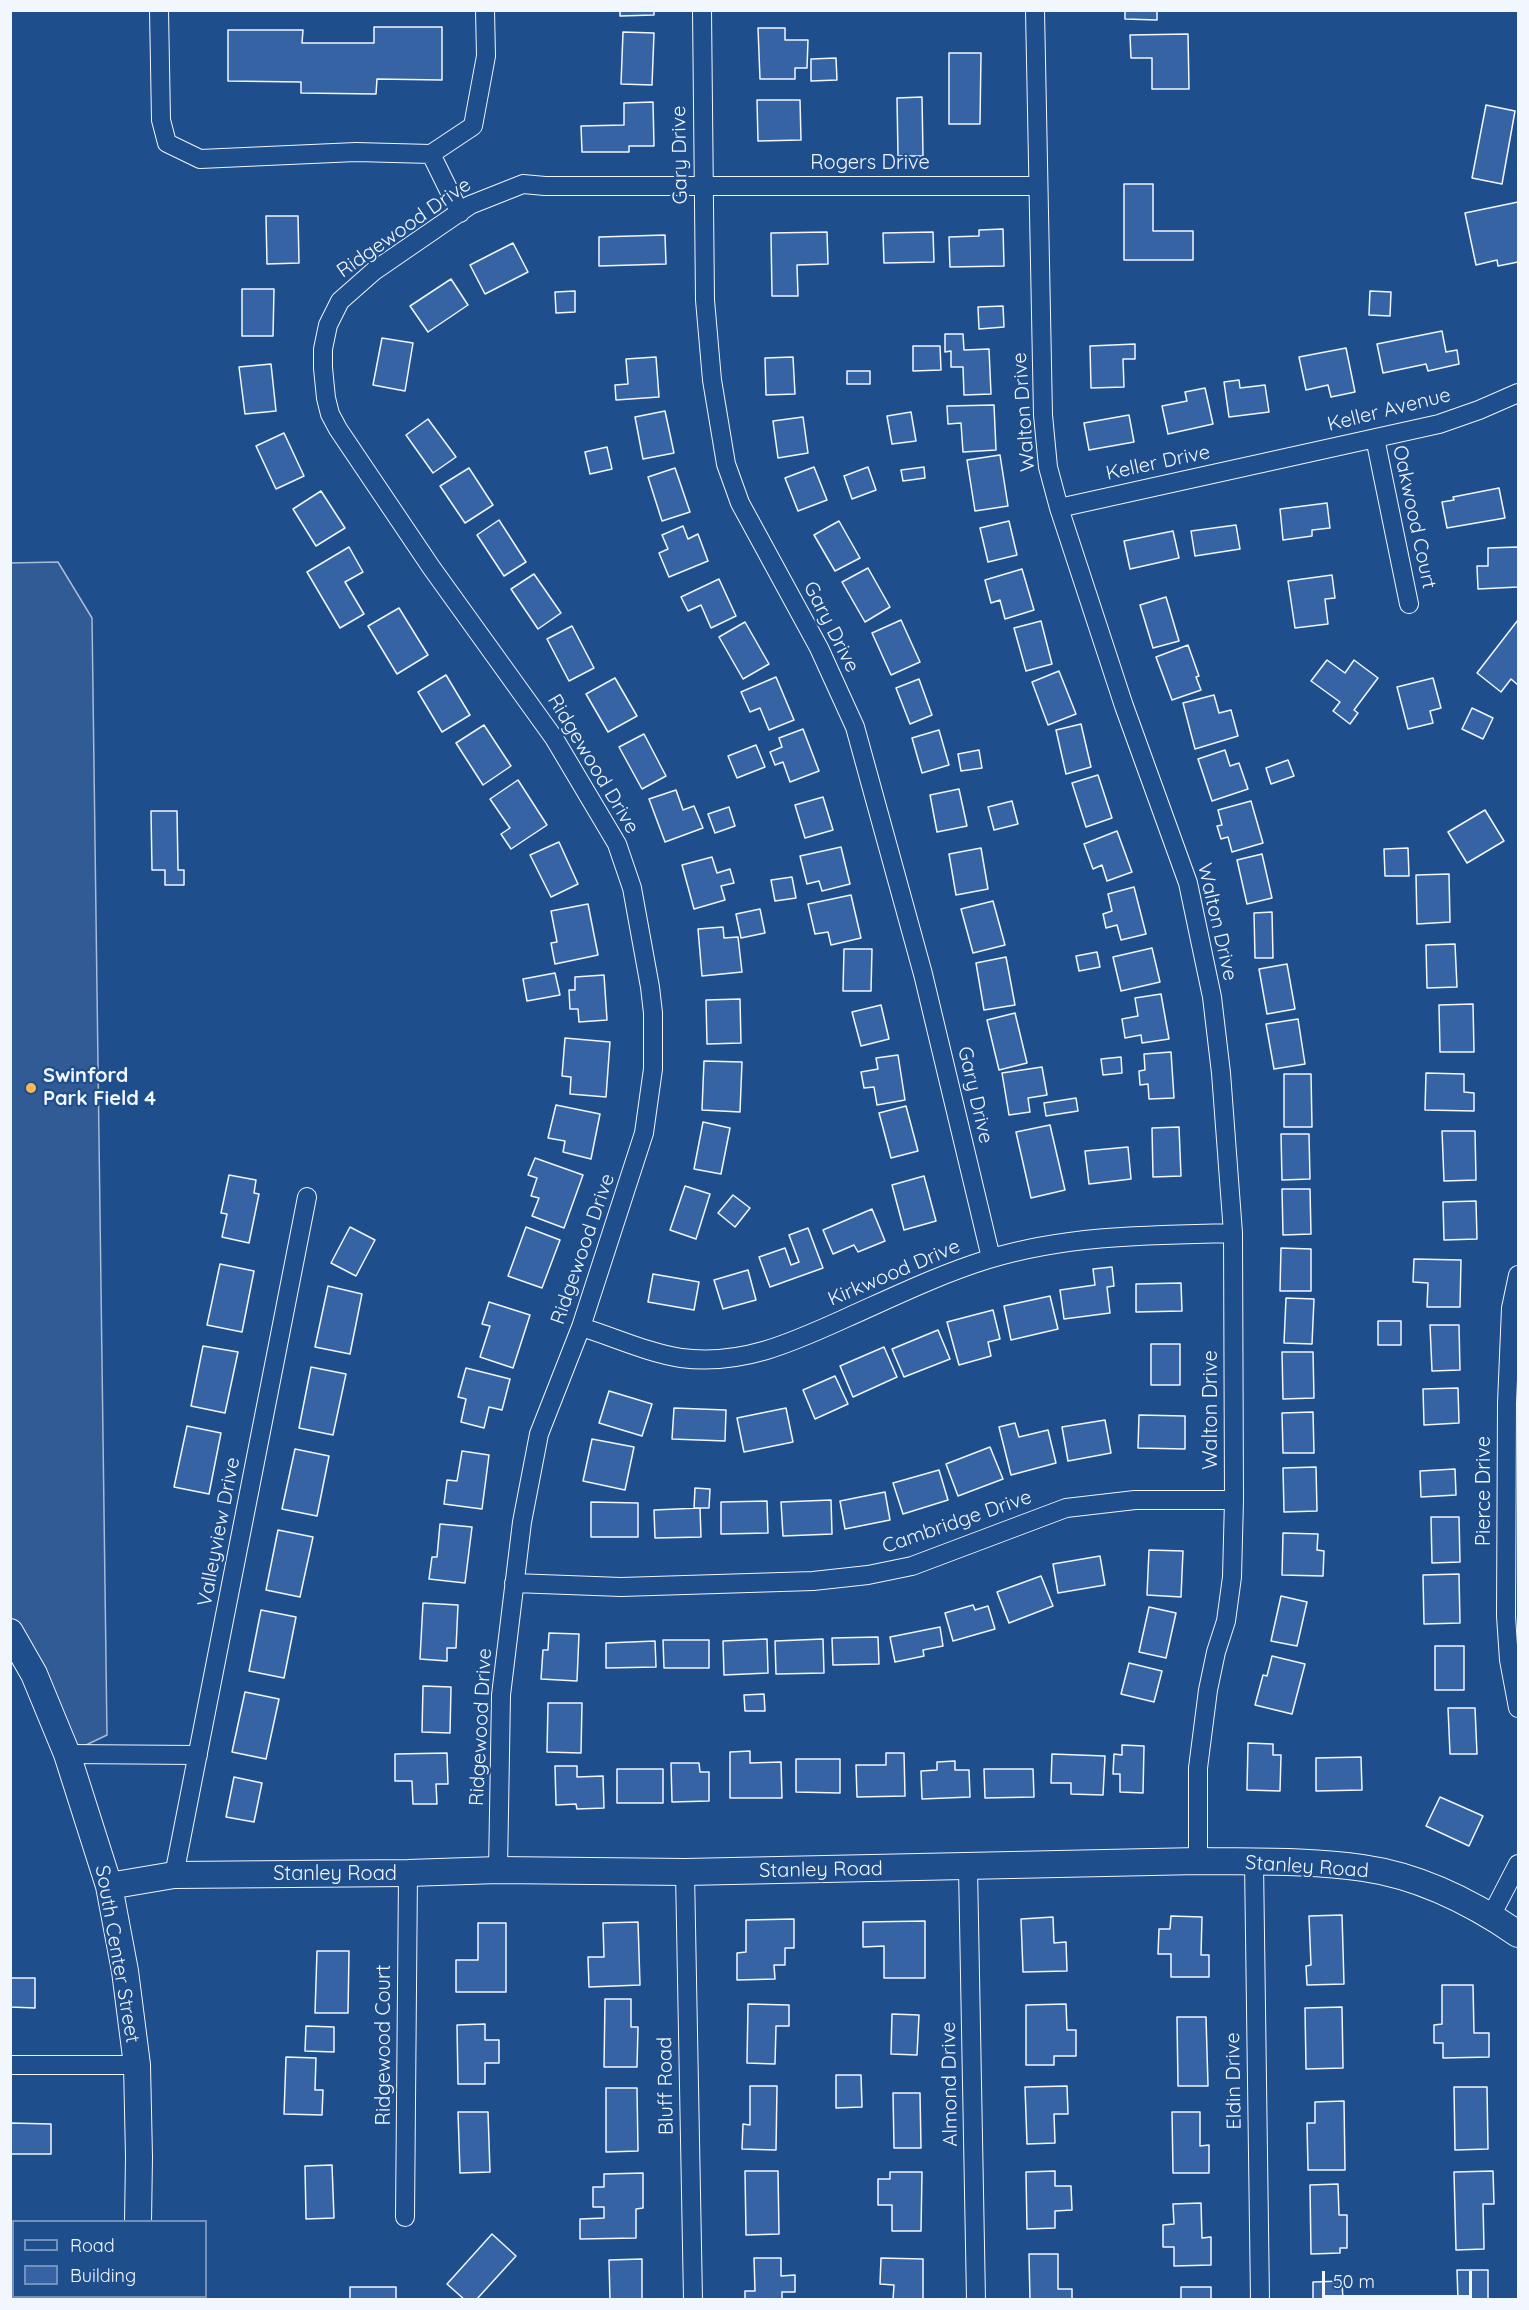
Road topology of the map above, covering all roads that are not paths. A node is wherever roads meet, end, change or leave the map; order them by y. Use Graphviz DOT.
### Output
graph roads {
  1 [pos="159,10"];
  2 [pos="485,10"];
  3 [pos="702,10"];
  4 [pos="1035,10"];
  5 [pos="431,154"];
  6 [pos="703,186"];
  7 [pos="1037,186"];
  8 [pos="459,213"];
  9 [pos="1518,393"];
  10 [pos="1375,438"];
  11 [pos="1267,462"];
  12 [pos="1059,508"];
  13 [pos="1409,604"];
  14 [pos="307,1197"];
  15 [pos="1233,1233"];
  16 [pos="991,1258"];
  17 [pos="1518,1275"];
  18 [pos="581,1327"];
  19 [pos="1234,1500"];
  20 [pos="514,1582"];
  21 [pos="10,1632"];
  22 [pos="1518,1708"];
  23 [pos="67,1754"];
  24 [pos="198,1755"];
  25 [pos="1198,1861"];
  26 [pos="1254,1862"];
  27 [pos="1518,1864"];
  28 [pos="968,1867"];
  29 [pos="498,1870"];
  30 [pos="685,1872"];
  31 [pos="408,1873"];
  32 [pos="174,1875"];
  33 [pos="109,1886"];
  34 [pos="1491,1916"];
  35 [pos="1518,1934"];
  36 [pos="10,2065"];
  37 [pos="137,2065"];
  38 [pos="405,2217"];
  39 [pos="138,2220"];
  40 [pos="693,2300"];
  41 [pos="976,2300"];
  42 [pos="1260,2300"];
  1 -- 5 [label="street"];
  2 -- 5 [label="street"];
  3 -- 6 [label="street, Gary Drive"];
  4 -- 7 [label="street, Walton Drive"];
  5 -- 8 [label="street"];
  6 -- 7 [label="street, Rogers Drive"];
  6 -- 8 [label="street, Ridgewood Drive"];
  6 -- 16 [label="street, Gary Drive"];
  7 -- 12 [label="street, Walton Drive"];
  8 -- 18 [label="street, Ridgewood Drive"];
  9 -- 10 [label="street, Keller Avenue"];
  10 -- 11 [label="street, Keller Avenue"];
  10 -- 13 [label="street, Oakwood Court"];
  11 -- 12 [label="street, Keller Drive"];
  12 -- 15 [label="street, Walton Drive"];
  14 -- 24 [label="street, Valleyview Drive"];
  15 -- 16 [label="street, Kirkwood Drive"];
  15 -- 19 [label="street, Walton Drive"];
  16 -- 18 [label="street, Kirkwood Drive"];
  17 -- 22 [label="street, Pierce Drive"];
  18 -- 20 [label="street, Ridgewood Drive"];
  19 -- 20 [label="street, Cambridge Drive"];
  19 -- 25 [label="street, Walton Drive"];
  20 -- 29 [label="street, Ridgewood Drive"];
  21 -- 23 [label="street, South Center Street"];
  23 -- 24 [label="street"];
  23 -- 33 [label="street, South Center Street"];
  24 -- 32 [label="street, Valleyview Drive"];
  25 -- 26 [label="street, Stanley Road"];
  25 -- 28 [label="street, Stanley Road"];
  26 -- 34 [label="street, Stanley Road"];
  26 -- 42 [label="street, Eldin Drive"];
  27 -- 34 [label="street"];
  28 -- 30 [label="street, Stanley Road"];
  28 -- 41 [label="street, Almond Drive"];
  29 -- 30 [label="street, Stanley Road"];
  29 -- 31 [label="street, Stanley Road"];
  30 -- 40 [label="street, Bluff Road"];
  31 -- 32 [label="street, Stanley Road"];
  31 -- 38 [label="street, Ridgewood Court"];
  32 -- 33 [label="street, Stanley Road"];
  33 -- 37 [label="street, South Center Street"];
  34 -- 35 [label="street, Stanley Road"];
  36 -- 37 [label="street"];
  37 -- 39 [label="street, South Center Street"];
}
